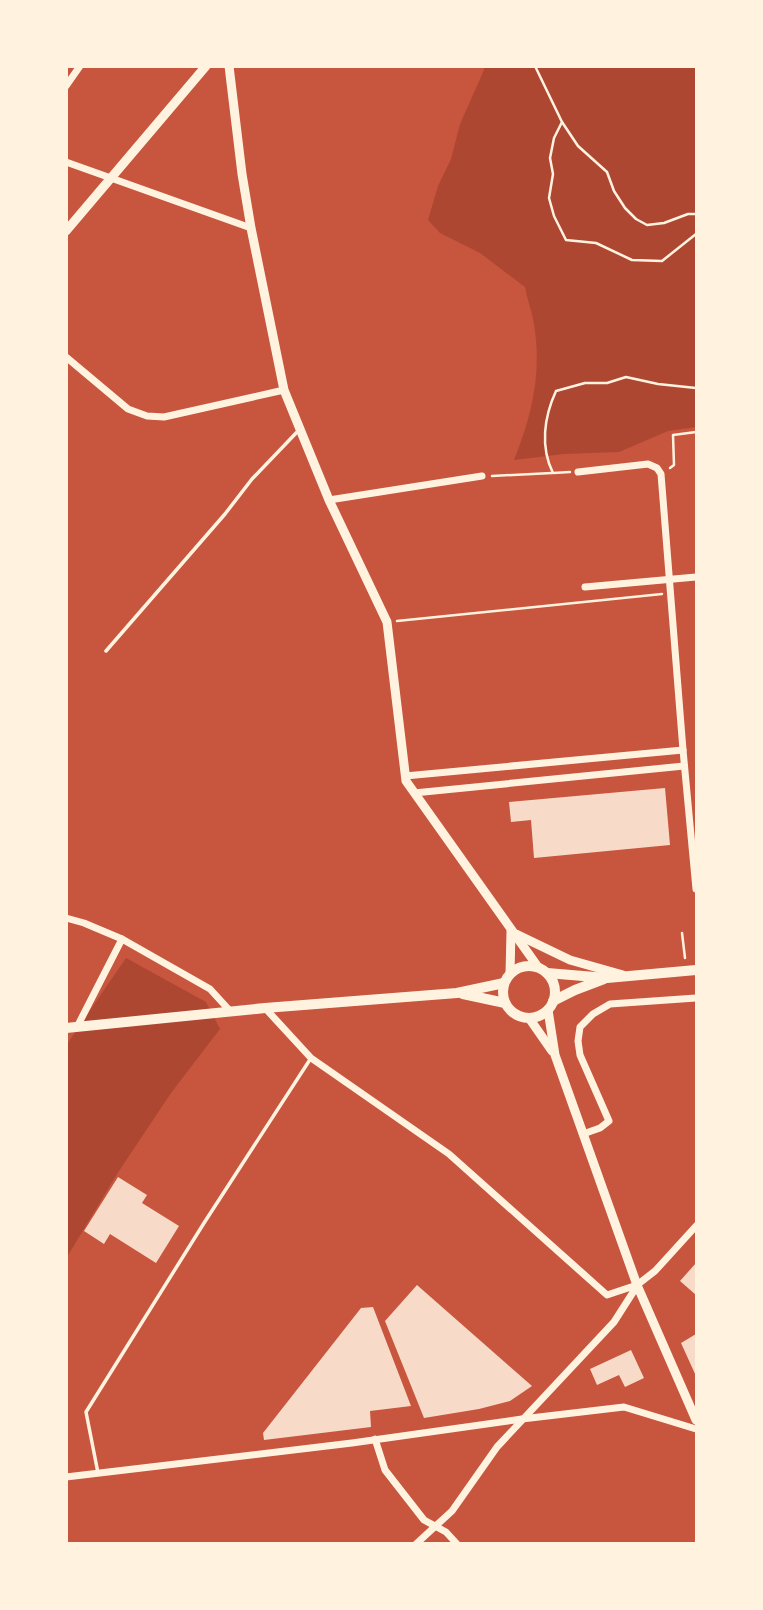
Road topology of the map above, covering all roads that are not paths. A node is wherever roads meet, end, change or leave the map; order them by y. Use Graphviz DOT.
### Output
graph roads {
  1 [pos="80,66"];
  2 [pos="206,66"];
  3 [pos="229,66"];
  4 [pos="66,86"];
  5 [pos="66,162"];
  6 [pos="111,178"];
  7 [pos="251,228"];
  8 [pos="66,231"];
  9 [pos="66,357"];
  10 [pos="284,390"];
  11 [pos="300,429"];
  12 [pos="578,472"];
  13 [pos="482,477"];
  14 [pos="329,500"];
  15 [pos="696,577"];
  16 [pos="669,580"];
  17 [pos="585,587"];
  18 [pos="106,650"];
  19 [pos="683,750"];
  20 [pos="684,766"];
  21 [pos="405,776"];
  22 [pos="414,793"];
  23 [pos="696,889"];
  24 [pos="66,918"];
  25 [pos="511,931"];
  26 [pos="122,939"];
  27 [pos="543,970"];
  28 [pos="692,971"];
  29 [pos="628,976"];
  30 [pos="507,978"];
  31 [pos="607,978"];
  32 [pos="457,993"];
  33 [pos="696,998"];
  34 [pos="505,1003"];
  35 [pos="550,1006"];
  36 [pos="265,1008"];
  37 [pos="231,1012"];
  38 [pos="530,1018"];
  39 [pos="72,1027"];
  40 [pos="555,1055"];
  41 [pos="311,1058"];
  42 [pos="583,1134"];
  43 [pos="696,1226"];
  44 [pos="637,1285"];
  45 [pos="522,1419"];
  46 [pos="696,1420"];
  47 [pos="696,1429"];
  48 [pos="375,1440"];
  49 [pos="98,1473"];
  50 [pos="66,1477"];
  51 [pos="437,1527"];
  52 [pos="416,1544"];
  53 [pos="457,1544"];
  1 -- 4 [label="street"];
  2 -- 6 [label="street"];
  3 -- 7 [label="street"];
  5 -- 6 [label="street"];
  6 -- 7 [label="street"];
  6 -- 8 [label="street"];
  7 -- 10 [label="street"];
  9 -- 10 [label="street"];
  10 -- 11 [label="street"];
  11 -- 14 [label="street"];
  11 -- 18 [label="lane"];
  12 -- 16 [label="street"];
  13 -- 14 [label="street"];
  14 -- 21 [label="street"];
  15 -- 16 [label="street"];
  16 -- 17 [label="street"];
  16 -- 19 [label="street"];
  19 -- 20 [label="street"];
  19 -- 21 [label="street"];
  20 -- 22 [label="street"];
  20 -- 23 [label="street"];
  21 -- 22 [label="street"];
  22 -- 25 [label="street"];
  24 -- 26 [label="street"];
  25 -- 27 [label="street"];
  25 -- 29 [label="street"];
  25 -- 30 [label="street"];
  26 -- 37 [label="street"];
  26 -- 39 [label="street"];
  27 -- 30 [label="main road"];
  27 -- 31 [label="main road"];
  27 -- 35 [label="main road"];
  28 -- 29 [label="main road"];
  29 -- 31 [label="main road"];
  30 -- 32 [label="main road"];
  30 -- 34 [label="main road"];
  31 -- 35 [label="main road"];
  32 -- 34 [label="main road"];
  32 -- 36 [label="main road"];
  33 -- 42 [label="street"];
  34 -- 38 [label="main road"];
  35 -- 38 [label="main road"];
  35 -- 40 [label="street"];
  36 -- 37 [label="main road"];
  36 -- 41 [label="street"];
  37 -- 39 [label="main road"];
  38 -- 40 [label="street"];
  40 -- 42 [label="street"];
  41 -- 44 [label="street"];
  41 -- 49 [label="lane"];
  42 -- 44 [label="street"];
  43 -- 44 [label="street"];
  44 -- 45 [label="street"];
  44 -- 46 [label="street"];
  45 -- 47 [label="street"];
  45 -- 48 [label="street"];
  45 -- 51 [label="street"];
  48 -- 49 [label="street"];
  48 -- 51 [label="street"];
  49 -- 50 [label="street"];
  51 -- 52 [label="street"];
  51 -- 53 [label="street"];
}
